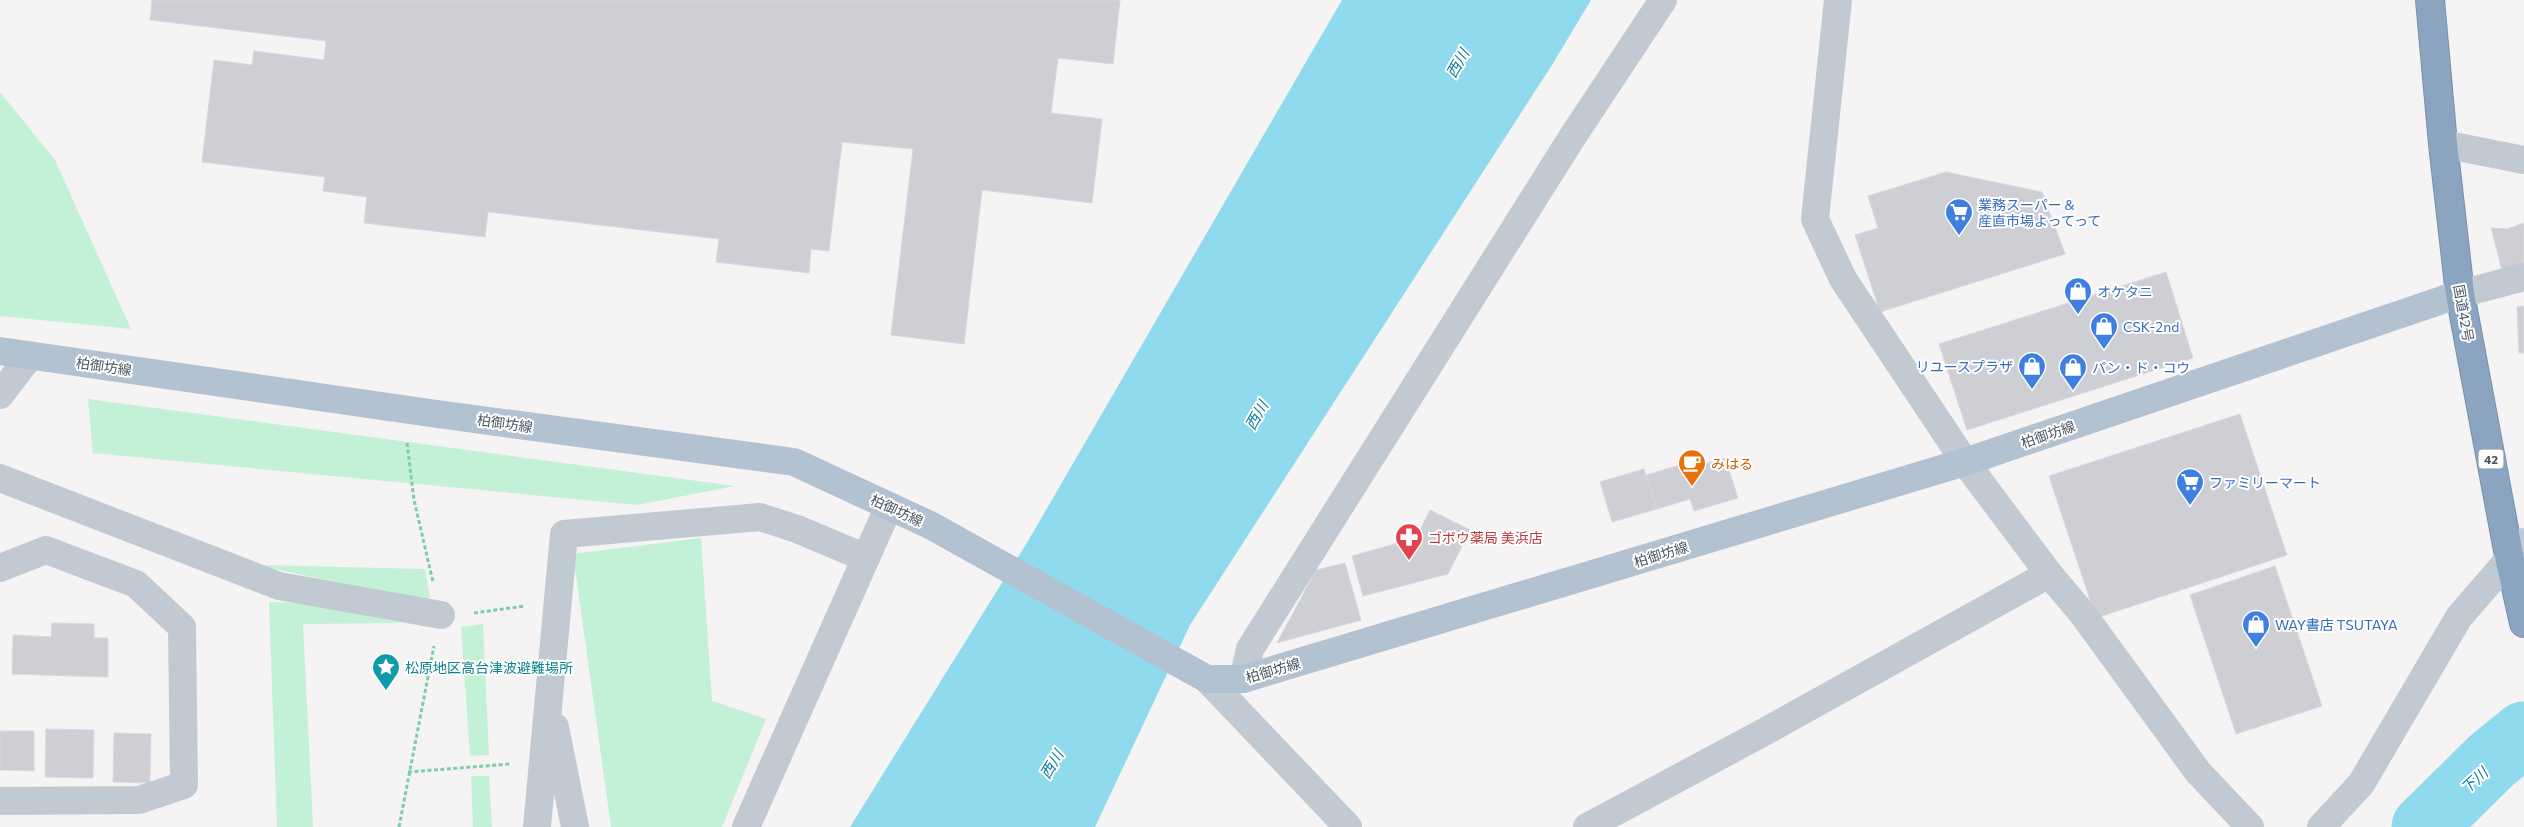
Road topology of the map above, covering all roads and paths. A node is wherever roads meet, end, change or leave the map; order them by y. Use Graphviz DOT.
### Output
graph roads {
  1 [pos="1663,0"];
  2 [pos="1838,0"];
  3 [pos="2430,0"];
  4 [pos="2443,144"];
  5 [pos="2524,160"];
  6 [pos="2524,277"];
  7 [pos="2460,294"];
  8 [pos="0,350"];
  9 [pos="30,356"];
  10 [pos="0,395"];
  11 [pos="406,434"];
  12 [pos="1966,462"];
  13 [pos="0,478"];
  14 [pos="889,506"];
  15 [pos="2517,551"];
  16 [pos="866,558"];
  17 [pos="0,568"];
  18 [pos="2049,574"];
  19 [pos="438,603"];
  20 [pos="529,605"];
  21 [pos="470,614"];
  22 [pos="2524,623"];
  23 [pos="1207,679"];
  24 [pos="1243,679"];
  25 [pos="549,699"];
  26 [pos="517,763"];
  27 [pos="408,772"];
  28 [pos="0,801"];
  29 [pos="399,827"];
  30 [pos="537,827"];
  31 [pos="575,827"];
  32 [pos="746,827"];
  33 [pos="1348,827"];
  34 [pos="1587,827"];
  35 [pos="2250,827"];
  36 [pos="2321,827"];
  1 -- 24 [label="street"];
  2 -- 12 [label="street"];
  3 -- 4 [label="highway, 国道42号 / 42"];
  4 -- 5 [label="street"];
  4 -- 7 [label="highway, 国道42号 / 42"];
  6 -- 7 [label="street"];
  7 -- 12 [label="main road, 柏御坊線"];
  7 -- 15 [label="highway, 国道42号 / 42"];
  8 -- 9 [label="main road, 柏御坊線"];
  9 -- 10 [label="street"];
  9 -- 14 [label="main road, 柏御坊線"];
  11 -- 19 [label="path"];
  12 -- 18 [label="street"];
  12 -- 24 [label="main road, 柏御坊線"];
  13 -- 19 [label="street"];
  14 -- 16 [label="street"];
  14 -- 23 [label="main road, 柏御坊線"];
  15 -- 22 [label="highway, 国道42号 / 42"];
  15 -- 36 [label="street"];
  16 -- 25 [label="street"];
  16 -- 32 [label="street"];
  17 -- 28 [label="street"];
  18 -- 34 [label="street"];
  18 -- 35 [label="street"];
  19 -- 27 [label="path"];
  20 -- 21 [label="path"];
  23 -- 24 [label="main road, 柏御坊線"];
  23 -- 33 [label="street"];
  25 -- 30 [label="street"];
  25 -- 31 [label="street"];
  26 -- 27 [label="path"];
  27 -- 29 [label="path"];
}
